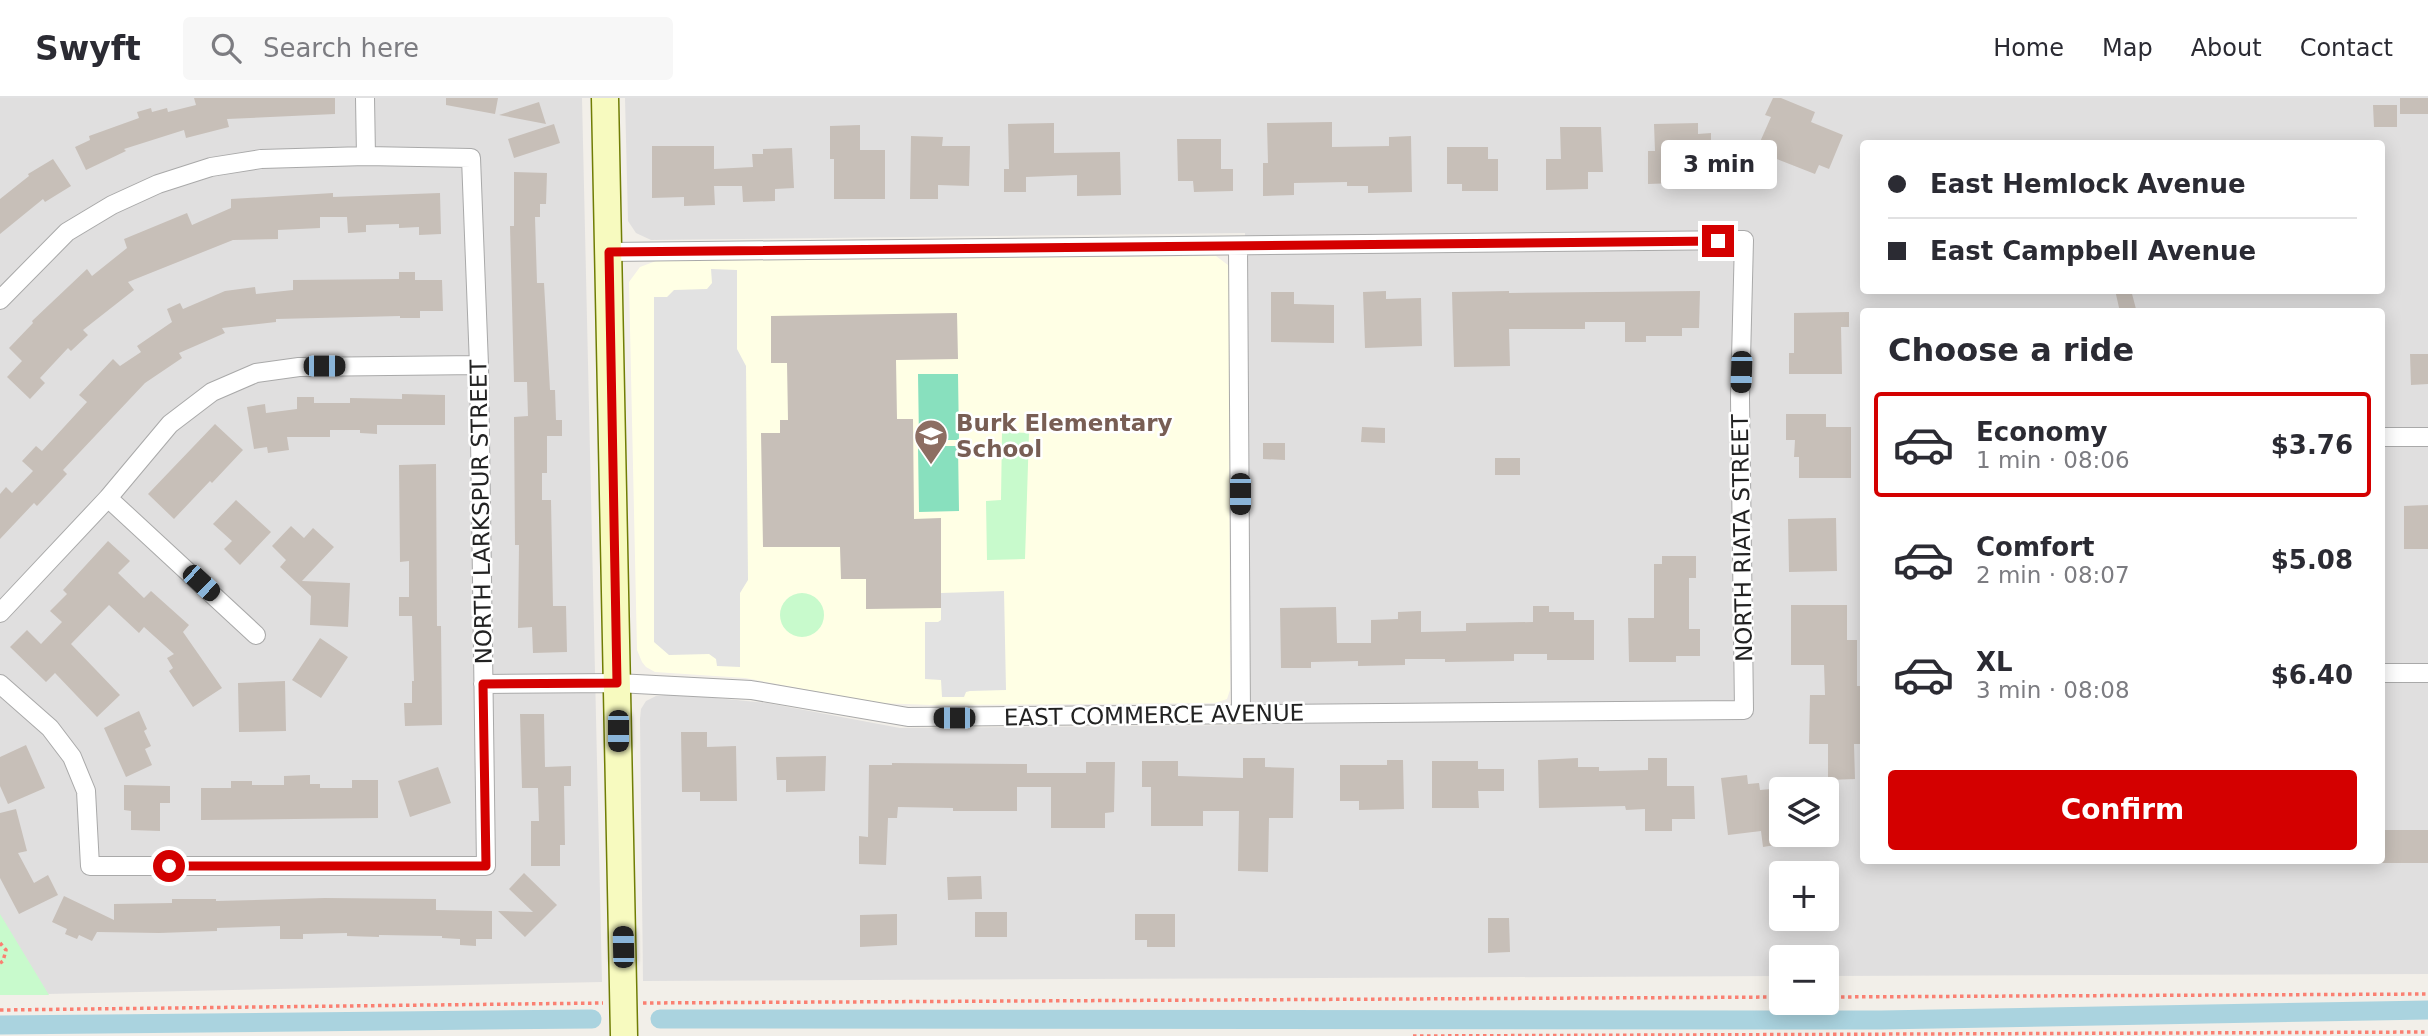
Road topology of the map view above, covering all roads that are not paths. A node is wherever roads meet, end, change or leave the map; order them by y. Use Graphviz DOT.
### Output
graph roads {
  1 [pos="365,98"];
  2 [pos="606,98"];
  3 [pos="366,156"];
  4 [pos="1238,247"];
  5 [pos="609,252"];
  6 [pos="0,299"];
  7 [pos="479,365"];
  8 [pos="2385,437"];
  9 [pos="2428,437"];
  10 [pos="108,498"];
  11 [pos="0,612"];
  12 [pos="256,635"];
  13 [pos="2385,673"];
  14 [pos="2428,673"];
  15 [pos="617,683"];
  16 [pos="0,684"];
  17 [pos="483,684"];
  18 [pos="1744,710"];
  19 [pos="1241,714"];
  20 [pos="624,1036"];
  1 -- 3 [label="street"];
  2 -- 5 [label="street"];
  3 -- 6 [label="street"];
  3 -- 7 [label="street, NORTH LARKSPUR STREET"];
  4 -- 5 [label="street"];
  4 -- 18 [label="street, NORTH RIATA STREET"];
  4 -- 19 [label="street"];
  5 -- 15 [label="street"];
  7 -- 10 [label="street"];
  7 -- 17 [label="street, NORTH LARKSPUR STREET"];
  8 -- 9 [label="street"];
  10 -- 11 [label="street"];
  10 -- 12 [label="street"];
  13 -- 14 [label="street"];
  15 -- 17 [label="street, EAST COMMERCE AVENUE"];
  15 -- 19 [label="street, EAST COMMERCE AVENUE"];
  15 -- 20 [label="street"];
  16 -- 17 [label="street, NORTH LARKSPUR STREET"];
  18 -- 19 [label="street, EAST COMMERCE AVENUE"];
}
